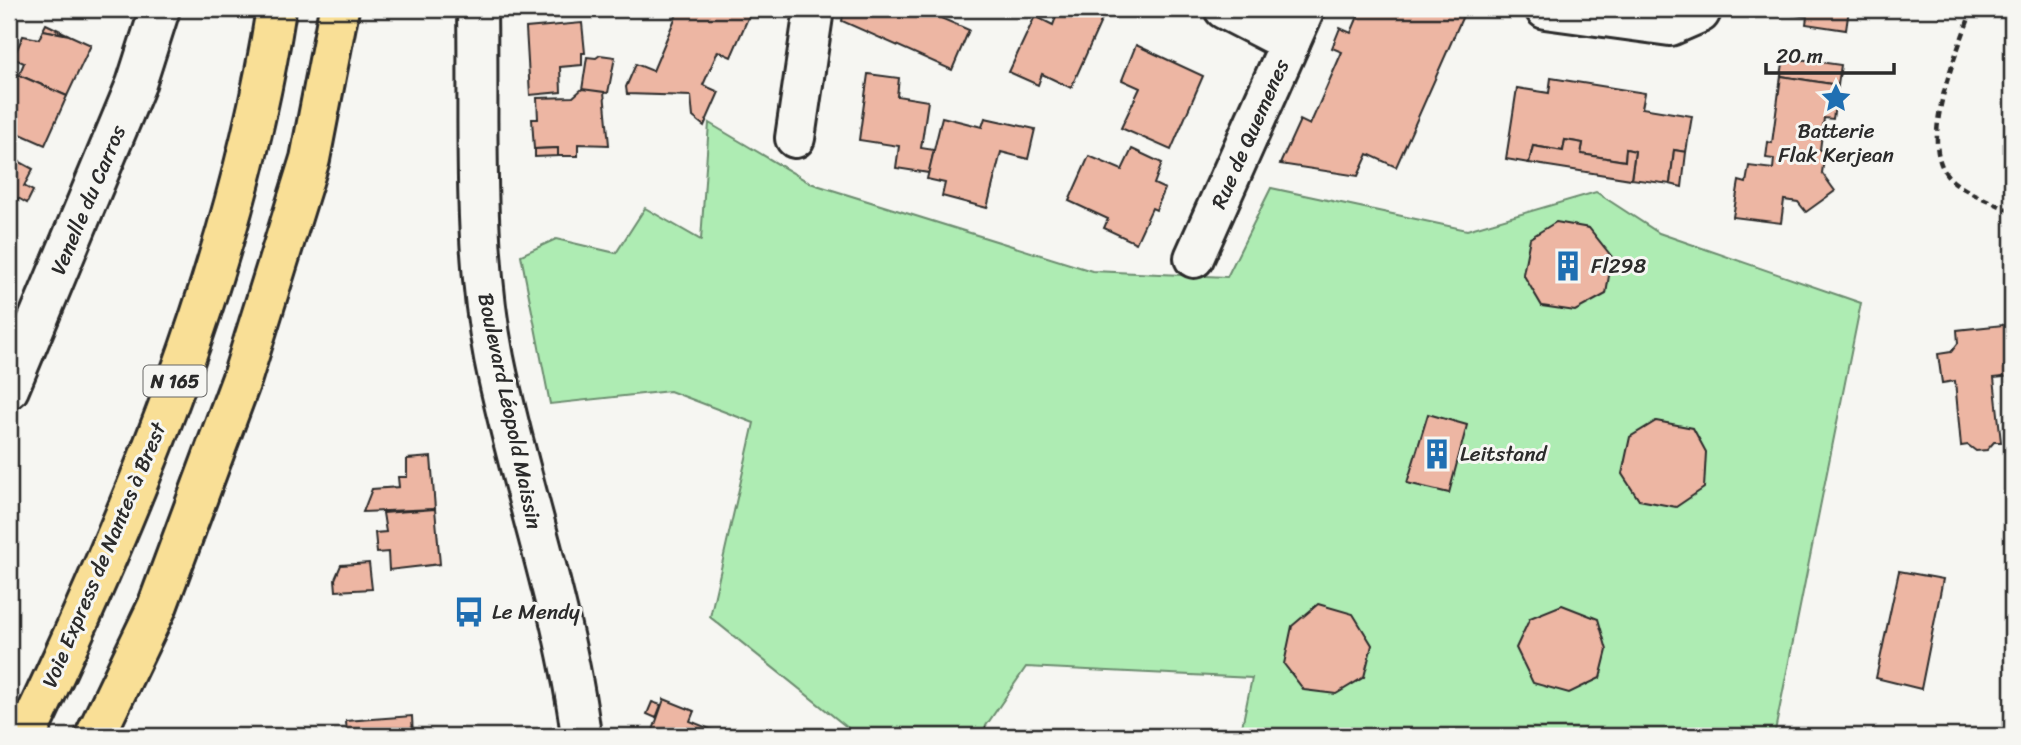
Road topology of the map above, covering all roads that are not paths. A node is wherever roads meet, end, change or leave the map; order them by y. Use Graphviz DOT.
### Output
graph roads {
  1 [pos="160,9"];
  2 [pos="276,9"];
  3 [pos="339,9"];
  4 [pos="477,9"];
  5 [pos="814,9"];
  6 [pos="1224,9"];
  7 [pos="1545,9"];
  8 [pos="1702,9"];
  9 [pos="1298,26"];
  10 [pos="795,138"];
  11 [pos="1194,258"];
  12 [pos="9,389"];
  13 [pos="580,732"];
  14 [pos="26,736"];
  15 [pos="95,736"];
  1 -- 12 [label="street, Venelle du Carros"];
  2 -- 14 [label="highway, Voie Express de Nantes à Brest / N 165"];
  3 -- 15 [label="highway, N 165"];
  4 -- 13 [label="street, Boulevard Léopold Maissin"];
  5 -- 10 [label="street"];
  6 -- 9 [label="street"];
  7 -- 8 [label="street"];
  9 -- 11 [label="street, Rue de Quemenes"];
}
